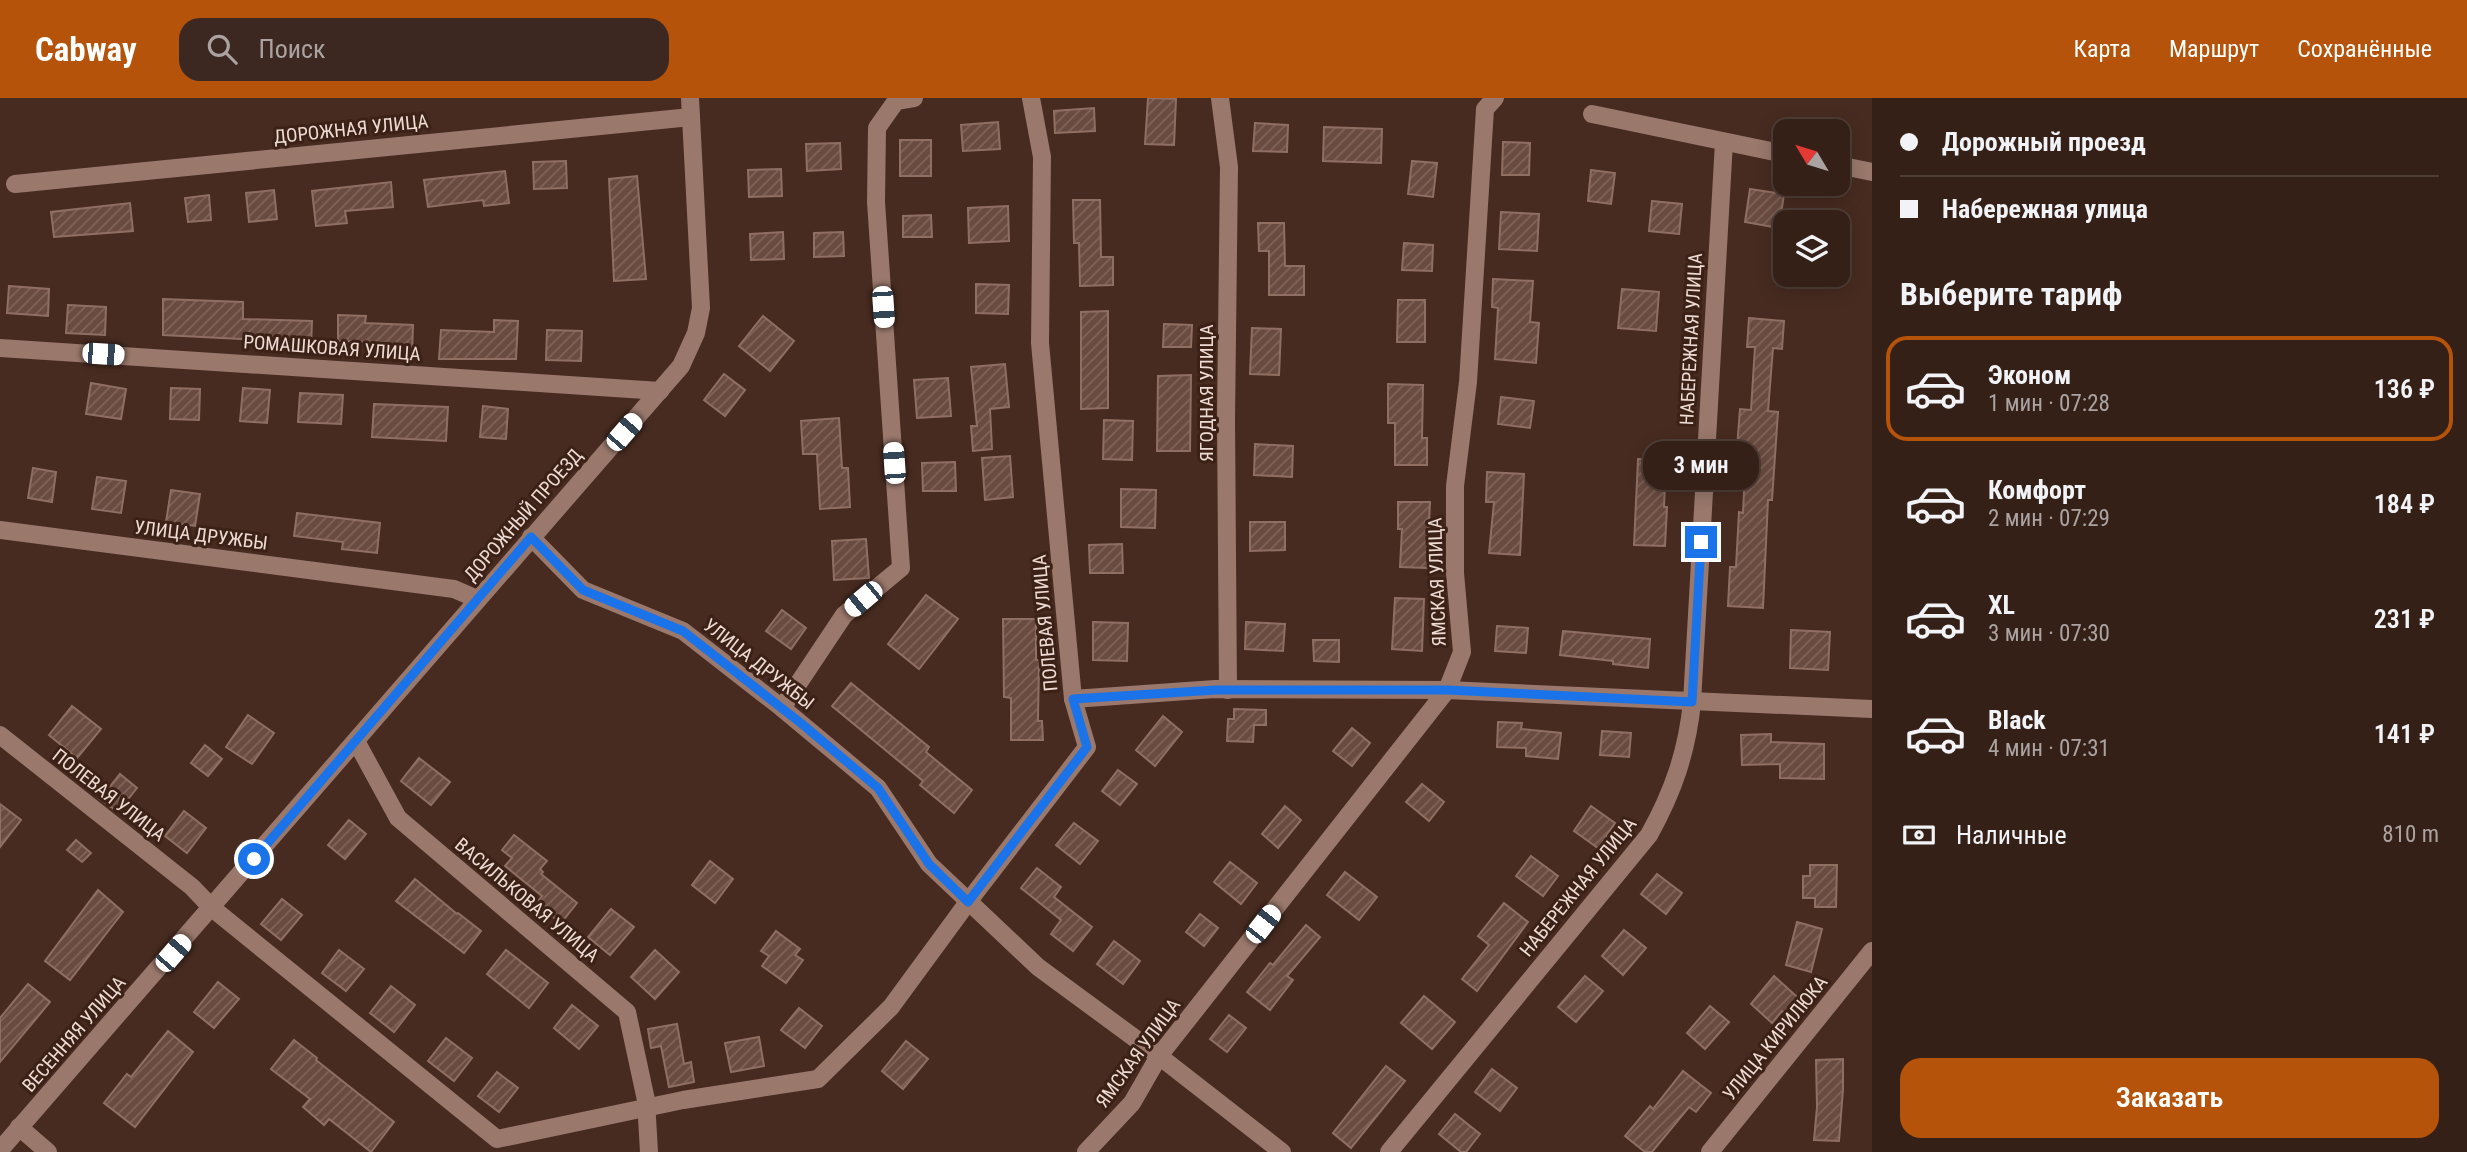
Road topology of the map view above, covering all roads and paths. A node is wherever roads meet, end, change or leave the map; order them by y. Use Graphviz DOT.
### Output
graph roads {
  1 [pos="690,98"];
  2 [pos="914,98"];
  3 [pos="1031,98"];
  4 [pos="1220,98"];
  5 [pos="1495,98"];
  6 [pos="1592,114"];
  7 [pos="691,117"];
  8 [pos="1724,142"];
  9 [pos="1773,152"];
  10 [pos="1850,167"];
  11 [pos="1872,172"];
  12 [pos="15,184"];
  13 [pos="0,348"];
  14 [pos="660,391"];
  15 [pos="0,530"];
  16 [pos="531,537"];
  17 [pos="477,599"];
  18 [pos="1228,690"];
  19 [pos="1447,690"];
  20 [pos="1073,699"];
  21 [pos="1692,702"];
  22 [pos="782,708"];
  23 [pos="1872,709"];
  24 [pos="0,735"];
  25 [pos="356,741"];
  26 [pos="968,902"];
  27 [pos="213,907"];
  28 [pos="1872,951"];
  29 [pos="1159,1056"];
  30 [pos="646,1105"];
  31 [pos="19,1128"];
  32 [pos="0,1150"];
  33 [pos="48,1152"];
  34 [pos="649,1152"];
  35 [pos="1086,1152"];
  36 [pos="1282,1152"];
  37 [pos="1390,1152"];
  38 [pos="1710,1152"];
  1 -- 7 [label="street, ДОРОЖНЫЙ ПРОЕЗД"];
  2 -- 22 [label="street"];
  3 -- 20 [label="street, ПОЛЕВАЯ УЛИЦА"];
  4 -- 18 [label="street, ЯГОДНАЯ УЛИЦА"];
  5 -- 19 [label="street, ЯМСКАЯ УЛИЦА"];
  6 -- 8 [label="street"];
  7 -- 12 [label="street, ДОРОЖНАЯ УЛИЦА"];
  7 -- 14 [label="street, ДОРОЖНЫЙ ПРОЕЗД"];
  8 -- 9 [label="street"];
  8 -- 21 [label="street, НАБЕРЕЖНАЯ УЛИЦА"];
  10 -- 11 [label="street"];
  13 -- 14 [label="street, РОМАШКОВАЯ УЛИЦА"];
  14 -- 16 [label="street, ДОРОЖНЫЙ ПРОЕЗД"];
  15 -- 17 [label="street, УЛИЦА ДРУЖБЫ"];
  16 -- 17 [label="street, ДОРОЖНЫЙ ПРОЕЗД"];
  16 -- 22 [label="street, УЛИЦА ДРУЖБЫ"];
  17 -- 25 [label="street, ДОРОЖНЫЙ ПРОЕЗД"];
  18 -- 19 [label="street"];
  18 -- 20 [label="street"];
  19 -- 21 [label="street"];
  19 -- 29 [label="street, ЯМСКАЯ УЛИЦА"];
  20 -- 26 [label="street, ПОЛЕВАЯ УЛИЦА"];
  21 -- 23 [label="street"];
  21 -- 37 [label="street, НАБЕРЕЖНАЯ УЛИЦА"];
  22 -- 26 [label="street, УЛИЦА ДРУЖБЫ"];
  24 -- 27 [label="street, ПОЛЕВАЯ УЛИЦА"];
  25 -- 27 [label="street, ДОРОЖНЫЙ ПРОЕЗД"];
  25 -- 30 [label="street, ВАСИЛЬКОВАЯ УЛИЦА"];
  26 -- 29 [label="street, УЛИЦА ДРУЖБЫ"];
  26 -- 30 [label="street, ПОЛЕВАЯ УЛИЦА"];
  27 -- 30 [label="street"];
  27 -- 31 [label="street, ВЕСЕННЯЯ УЛИЦА"];
  28 -- 38 [label="street, УЛИЦА КИРИЛЮКА"];
  29 -- 35 [label="street, ЯМСКАЯ УЛИЦА"];
  29 -- 36 [label="street, УЛИЦА ДРУЖБЫ"];
  30 -- 34 [label="street, ВАСИЛЬКОВАЯ УЛИЦА"];
  31 -- 32 [label="street, ВЕСЕННЯЯ УЛИЦА"];
  31 -- 33 [label="street"];
}
